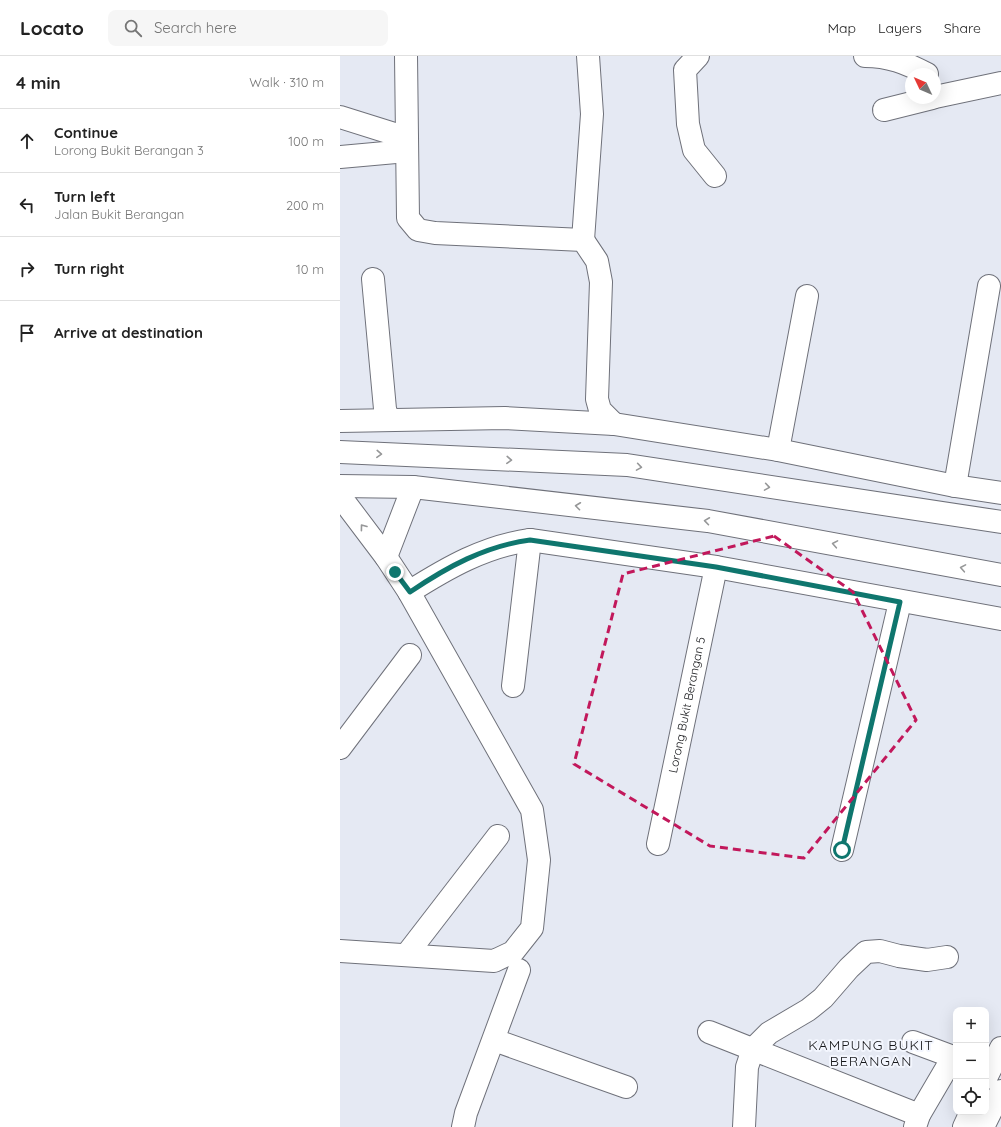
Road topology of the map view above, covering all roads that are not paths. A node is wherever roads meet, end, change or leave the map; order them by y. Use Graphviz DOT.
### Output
graph roads {
  1 [pos="406,56"];
  2 [pos="588,56"];
  3 [pos="698,56"];
  4 [pos="865,56"];
  5 [pos="915,68"];
  6 [pos="941,81"];
  7 [pos="1001,84"];
  8 [pos="961,91"];
  9 [pos="941,96"];
  10 [pos="909,104"];
  11 [pos="884,110"];
  12 [pos="340,117"];
  13 [pos="407,145"];
  14 [pos="340,157"];
  15 [pos="715,176"];
  16 [pos="582,240"];
  17 [pos="372,279"];
  18 [pos="989,286"];
  19 [pos="807,296"];
  20 [pos="388,419"];
  21 [pos="340,420"];
  22 [pos="614,424"];
  23 [pos="778,450"];
  24 [pos="340,452"];
  25 [pos="340,486"];
  26 [pos="955,486"];
  27 [pos="413,487"];
  28 [pos="1001,493"];
  29 [pos="340,496"];
  30 [pos="1001,522"];
  31 [pos="530,540"];
  32 [pos="386,557"];
  33 [pos="716,567"];
  34 [pos="1001,574"];
  35 [pos="410,592"];
  36 [pos="900,602"];
  37 [pos="1001,619"];
  38 [pos="410,655"];
  39 [pos="513,686"];
  40 [pos="340,748"];
  41 [pos="498,836"];
  42 [pos="658,844"];
  43 [pos="842,850"];
  44 [pos="340,951"];
  45 [pos="407,954"];
  46 [pos="947,957"];
  47 [pos="519,970"];
  48 [pos="709,1032"];
  49 [pos="494,1040"];
  50 [pos="913,1042"];
  51 [pos="1001,1048"];
  52 [pos="753,1049"];
  53 [pos="953,1056"];
  54 [pos="953,1060"];
  55 [pos="989,1069"];
  56 [pos="626,1087"];
  57 [pos="1001,1091"];
  58 [pos="970,1115"];
  59 [pos="917,1121"];
  60 [pos="463,1127"];
  61 [pos="744,1127"];
  62 [pos="964,1127"];
  63 [pos="983,1127"];
  1 -- 13 [label="main road"];
  2 -- 16 [label="main road"];
  3 -- 15 [label="main road"];
  4 -- 5 [label="main road"];
  6 -- 8 [label="main road"];
  7 -- 8 [label="main road"];
  8 -- 9 [label="main road"];
  10 -- 11 [label="main road"];
  12 -- 13 [label="main road"];
  13 -- 14 [label="main road"];
  13 -- 16 [label="main road"];
  16 -- 22 [label="main road"];
  17 -- 20 [label="main road"];
  18 -- 26 [label="main road"];
  19 -- 23 [label="main road"];
  20 -- 21 [label="main road"];
  20 -- 22 [label="main road"];
  22 -- 23 [label="main road"];
  23 -- 26 [label="main road"];
  24 -- 30 [label="main road, one-way"];
  25 -- 27 [label="main road"];
  26 -- 28 [label="main road"];
  27 -- 32 [label="main road"];
  34 -- 27 [label="main road, one-way"];
  32 -- 29 [label="main road, one-way"];
  31 -- 33 [label="main road"];
  31 -- 35 [label="main road"];
  31 -- 39 [label="main road"];
  32 -- 35 [label="main road"];
  33 -- 36 [label="main road"];
  33 -- 42 [label="main road, Lorong Bukit Berangan 5"];
  35 -- 45 [label="main road"];
  36 -- 37 [label="main road"];
  36 -- 43 [label="main road"];
  38 -- 40 [label="main road"];
  41 -- 45 [label="main road"];
  44 -- 45 [label="main road"];
  46 -- 52 [label="main road"];
  47 -- 49 [label="main road"];
  48 -- 52 [label="main road"];
  49 -- 56 [label="main road"];
  49 -- 60 [label="main road"];
  50 -- 53 [label="main road"];
  51 -- 55 [label="main road"];
  52 -- 59 [label="main road"];
  52 -- 61 [label="main road"];
  54 -- 59 [label="main road"];
  57 -- 63 [label="main road"];
  58 -- 62 [label="main road"];
}
